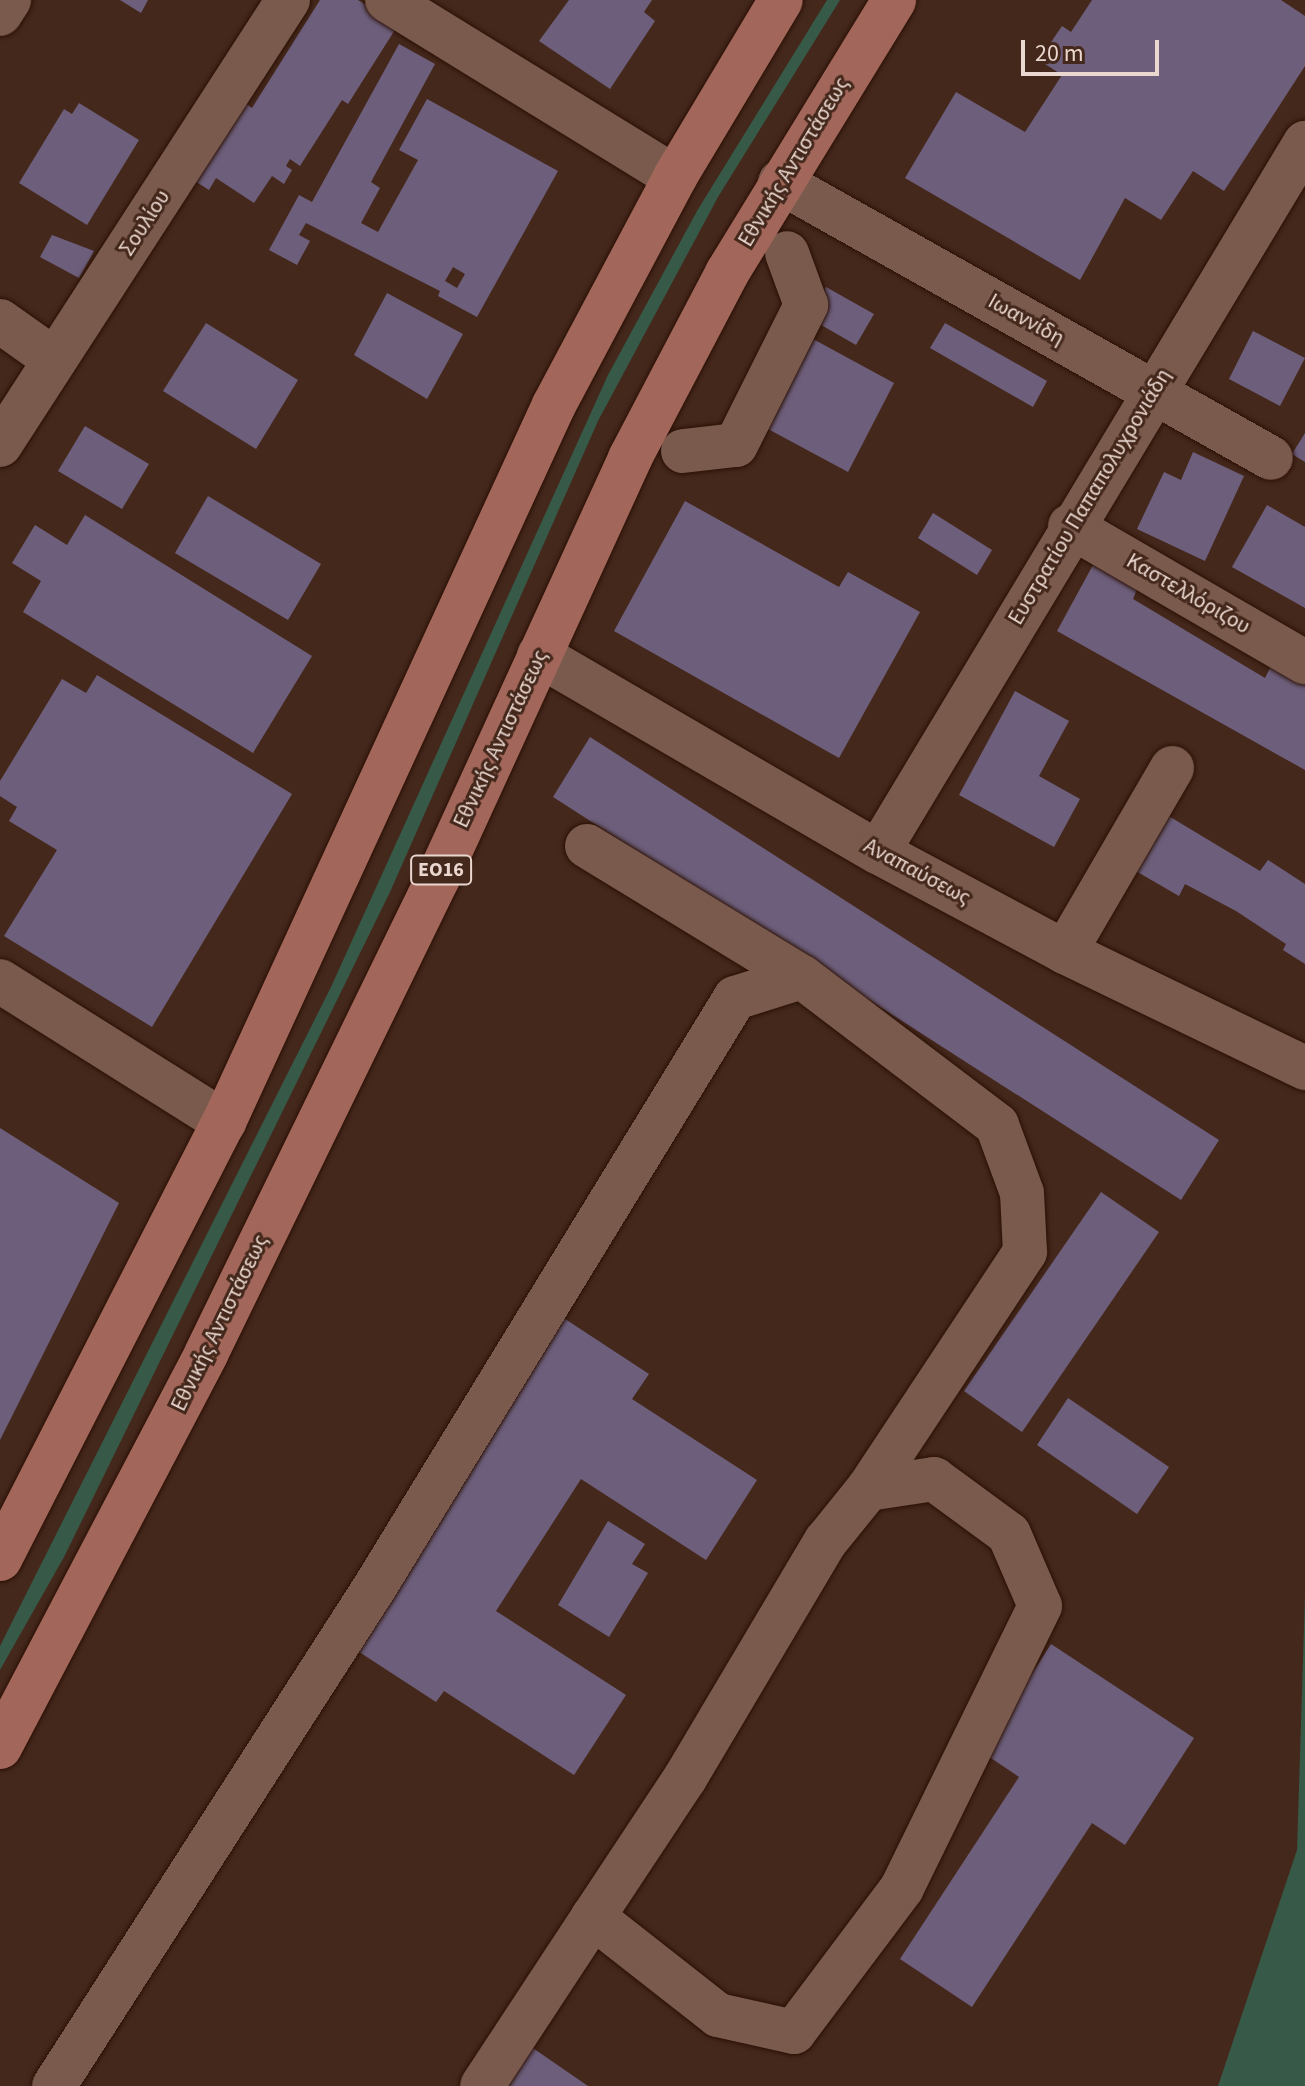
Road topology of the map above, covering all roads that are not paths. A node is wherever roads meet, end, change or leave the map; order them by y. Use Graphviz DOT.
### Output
graph roads {
  1 [pos="9,0"];
  2 [pos="288,0"];
  3 [pos="387,0"];
  4 [pos="781,0"];
  5 [pos="894,0"];
  6 [pos="0,14"];
  7 [pos="1305,143"];
  8 [pos="675,177"];
  9 [pos="780,182"];
  10 [pos="787,253"];
  11 [pos="0,321"];
  12 [pos="55,360"];
  13 [pos="1155,392"];
  14 [pos="0,445"];
  15 [pos="683,451"];
  16 [pos="1271,458"];
  17 [pos="1070,526"];
  18 [pos="539,655"];
  19 [pos="1305,662"];
  20 [pos="1172,768"];
  21 [pos="587,846"];
  22 [pos="878,852"];
  23 [pos="1065,952"];
  24 [pos="802,977"];
  25 [pos="0,981"];
  26 [pos="1305,1068"];
  27 [pos="224,1122"];
  28 [pos="868,1489"];
  29 [pos="0,1559"];
  30 [pos="0,1747"];
  31 [pos="593,1917"];
  32 [pos="54,2086"];
  33 [pos="482,2086"];
  1 -- 6 [label="street"];
  2 -- 12 [label="street, Σουλίου"];
  3 -- 8 [label="street"];
  4 -- 8 [label="main road"];
  5 -- 9 [label="main road, Εθνικής Αντιστάσεως / ΕΟ16"];
  7 -- 13 [label="street, Ευστρατίου Παπαπολυχρονιάδη"];
  8 -- 27 [label="main road"];
  9 -- 13 [label="street, Ιωαννίδη"];
  9 -- 18 [label="main road, Εθνικής Αντιστάσεως / ΕΟ16"];
  10 -- 15 [label="street"];
  11 -- 12 [label="street"];
  12 -- 14 [label="street, Σουλίου"];
  13 -- 16 [label="street, Ιωαννίδη"];
  13 -- 17 [label="street, Ευστρατίου Παπαπολυχρονιάδη"];
  17 -- 19 [label="street, Καστελλόριζου"];
  17 -- 22 [label="street, Ευστρατίου Παπαπολυχρονιάδη"];
  18 -- 22 [label="street, Αναπαύσεως"];
  18 -- 30 [label="main road, Εθνικής Αντιστάσεως / ΕΟ16"];
  20 -- 23 [label="street"];
  21 -- 24 [label="street"];
  22 -- 23 [label="street, Αναπαύσεως"];
  23 -- 26 [label="street, Αναπαύσεως"];
  24 -- 28 [label="street"];
  24 -- 32 [label="street"];
  25 -- 27 [label="street"];
  27 -- 29 [label="main road"];
  28 -- 31 [label="street"];
  28 -- 31 [label="street"];
  31 -- 33 [label="street"];
}
